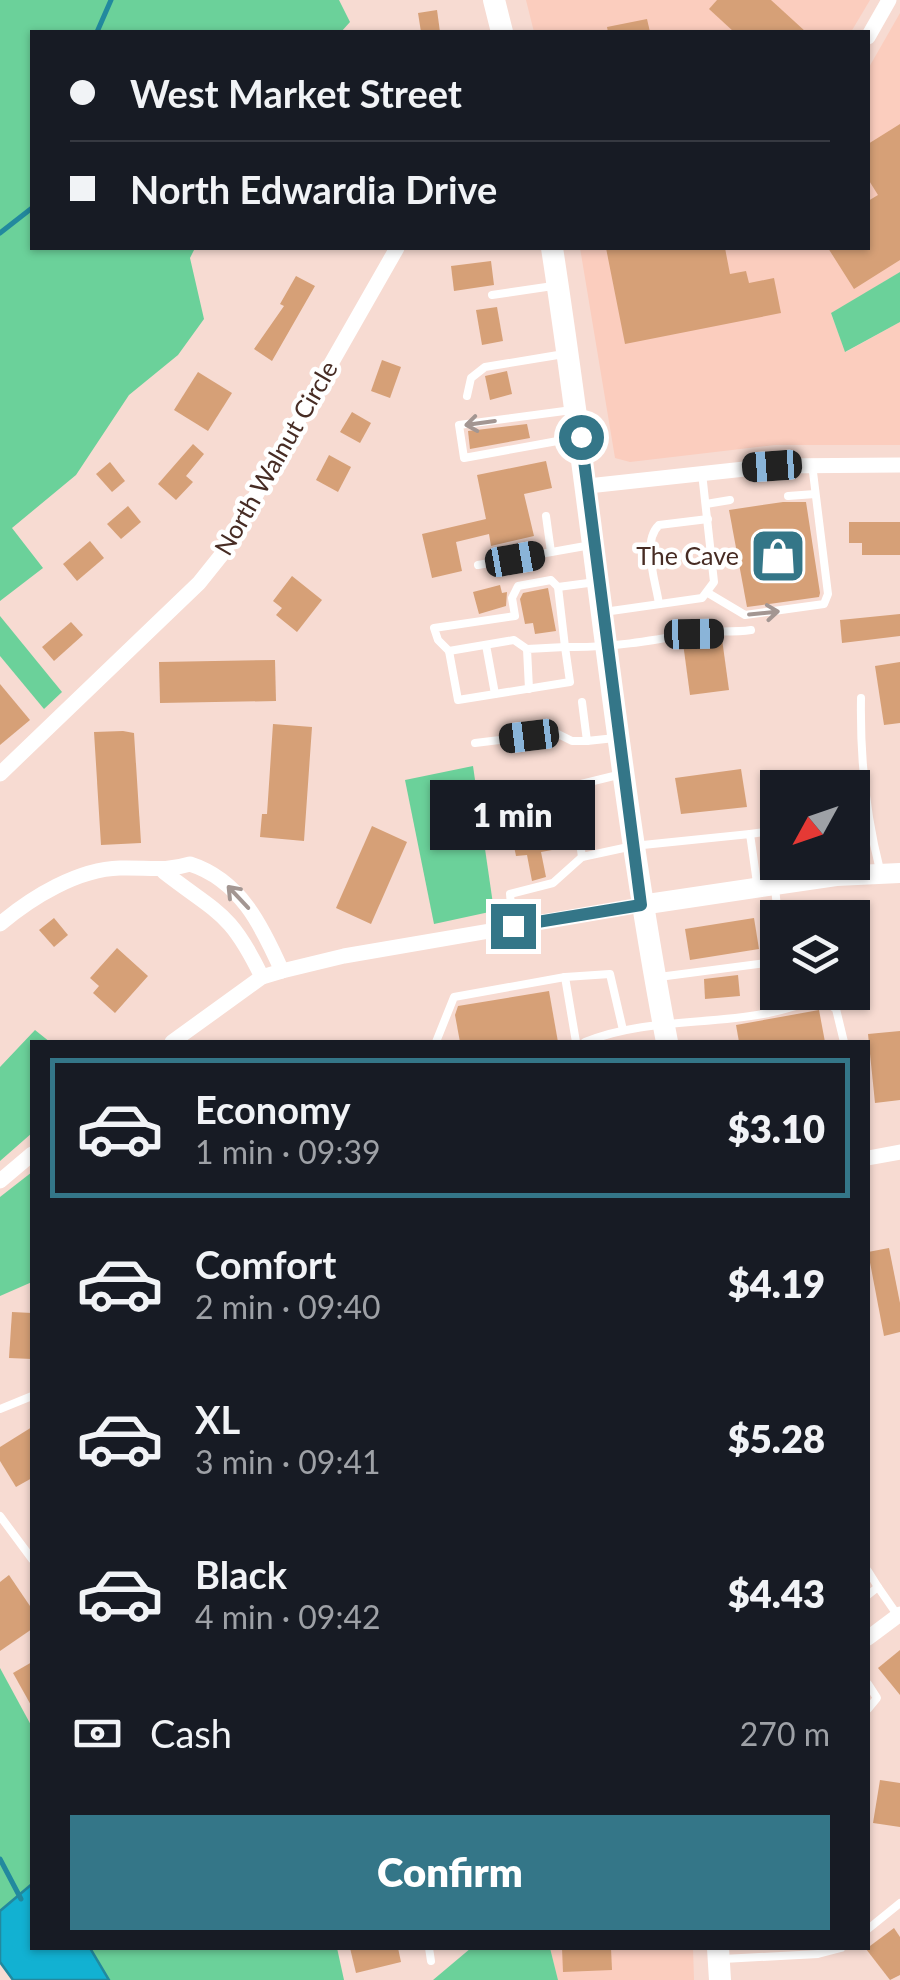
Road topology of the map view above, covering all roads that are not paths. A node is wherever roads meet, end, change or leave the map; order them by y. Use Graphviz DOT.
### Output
graph roads {
  1 [pos="494,0"];
  2 [pos="889,0"];
  3 [pos="502,30"];
  4 [pos="870,33"];
  5 [pos="395,250"];
  6 [pos="552,250"];
  7 [pos="558,285"];
  8 [pos="492,295"];
  9 [pos="568,354"];
  10 [pos="467,396"];
  11 [pos="576,410"];
  12 [pos="581,437"];
  13 [pos="812,464"];
  14 [pos="900,465"];
  15 [pos="702,472"];
  16 [pos="588,486"];
  17 [pos="815,494"];
  18 [pos="788,496"];
  19 [pos="730,500"];
  20 [pos="706,504"];
  21 [pos="546,516"];
  22 [pos="708,520"];
  23 [pos="596,544"];
  24 [pos="551,552"];
  25 [pos="478,565"];
  26 [pos="600,581"];
  27 [pos="558,587"];
  28 [pos="708,593"];
  29 [pos="659,604"];
  30 [pos="604,612"];
  31 [pos="751,630"];
  32 [pos="486,644"];
  33 [pos="565,647"];
  34 [pos="608,648"];
  35 [pos="526,649"];
  36 [pos="450,650"];
  37 [pos="529,689"];
  38 [pos="495,694"];
  39 [pos="860,698"];
  40 [pos="582,702"];
  41 [pos="620,738"];
  42 [pos="587,741"];
  43 [pos="475,743"];
  44 [pos="0,774"];
  45 [pos="624,774"];
  46 [pos="760,833"];
  47 [pos="750,834"];
  48 [pos="633,846"];
  49 [pos="582,857"];
  50 [pos="164,872"];
  51 [pos="891,874"];
  52 [pos="790,880"];
  53 [pos="766,886"];
  54 [pos="0,900"];
  55 [pos="771,900"];
  56 [pos="641,905"];
  57 [pos="5,920"];
  58 [pos="513,926"];
  59 [pos="760,964"];
  60 [pos="282,970"];
  61 [pos="565,977"];
  62 [pos="654,977"];
  63 [pos="262,978"];
  64 [pos="623,1030"];
  65 [pos="665,1033"];
  66 [pos="175,1040"];
  67 [pos="437,1040"];
  68 [pos="576,1040"];
  69 [pos="591,1040"];
  70 [pos="844,1040"];
  71 [pos="900,1152"];
  72 [pos="30,1156"];
  73 [pos="870,1158"];
  74 [pos="0,1181"];
  75 [pos="30,1397"];
  76 [pos="0,1410"];
  77 [pos="0,1516"];
  78 [pos="30,1556"];
  79 [pos="870,1575"];
  80 [pos="878,1587"];
  81 [pos="870,1593"];
  82 [pos="899,1615"];
  83 [pos="870,1637"];
  84 [pos="900,1904"];
  85 [pos="870,1927"];
  86 [pos="429,1950"];
  87 [pos="833,1950"];
  88 [pos="431,1962"];
  89 [pos="719,1962"];
  1 -- 3 [label="main road"];
  2 -- 4 [label="street"];
  5 -- 44 [label="street, North Walnut Circle"];
  6 -- 7 [label="main road"];
  7 -- 8 [label="lane"];
  7 -- 9 [label="main road"];
  9 -- 10 [label="lane"];
  9 -- 11 [label="main road"];
  11 -- 12 [label="main road"];
  11 -- 12 [label="lane, one-way"];
  12 -- 16 [label="main road"];
  13 -- 14 [label="street"];
  13 -- 15 [label="street"];
  13 -- 17 [label="lane"];
  15 -- 16 [label="street"];
  15 -- 20 [label="lane"];
  16 -- 23 [label="main road"];
  17 -- 18 [label="lane"];
  28 -- 17 [label="lane, one-way"];
  19 -- 20 [label="lane"];
  20 -- 22 [label="lane"];
  21 -- 24 [label="lane"];
  22 -- 28 [label="lane"];
  22 -- 29 [label="lane"];
  23 -- 24 [label="lane"];
  23 -- 26 [label="main road"];
  24 -- 25 [label="lane"];
  26 -- 27 [label="lane"];
  26 -- 30 [label="main road"];
  27 -- 33 [label="lane"];
  27 -- 36 [label="lane"];
  28 -- 29 [label="lane"];
  29 -- 30 [label="lane"];
  30 -- 34 [label="main road"];
  31 -- 34 [label="lane"];
  32 -- 35 [label="lane"];
  32 -- 36 [label="lane"];
  32 -- 38 [label="lane"];
  33 -- 34 [label="lane"];
  33 -- 35 [label="lane"];
  33 -- 37 [label="lane"];
  34 -- 41 [label="main road"];
  35 -- 37 [label="lane"];
  36 -- 38 [label="lane"];
  37 -- 38 [label="lane"];
  39 -- 51 [label="lane"];
  40 -- 42 [label="lane"];
  41 -- 42 [label="lane"];
  41 -- 45 [label="main road"];
  42 -- 43 [label="lane"];
  45 -- 48 [label="main road"];
  45 -- 49 [label="lane"];
  46 -- 47 [label="lane"];
  47 -- 48 [label="lane"];
  47 -- 53 [label="lane"];
  48 -- 49 [label="lane"];
  48 -- 56 [label="main road"];
  49 -- 58 [label="lane"];
  50 -- 57 [label="street"];
  60 -- 50 [label="street, one-way"];
  50 -- 63 [label="street"];
  52 -- 53 [label="main road"];
  53 -- 55 [label="lane"];
  53 -- 56 [label="main road"];
  54 -- 57 [label="street"];
  56 -- 58 [label="street"];
  56 -- 62 [label="main road"];
  58 -- 60 [label="street"];
  59 -- 62 [label="lane"];
  60 -- 63 [label="street"];
  61 -- 64 [label="lane"];
  61 -- 67 [label="lane"];
  61 -- 68 [label="lane"];
  62 -- 65 [label="main road"];
  63 -- 66 [label="street"];
  64 -- 65 [label="lane"];
  64 -- 69 [label="lane"];
  65 -- 70 [label="lane"];
  71 -- 73 [label="street"];
  72 -- 74 [label="street"];
  75 -- 76 [label="lane"];
  77 -- 78 [label="lane"];
  79 -- 80 [label="lane"];
  80 -- 81 [label="lane"];
  80 -- 82 [label="lane"];
  82 -- 83 [label="street"];
  84 -- 85 [label="lane"];
  86 -- 88 [label="lane"];
  87 -- 89 [label="lane"];
}
